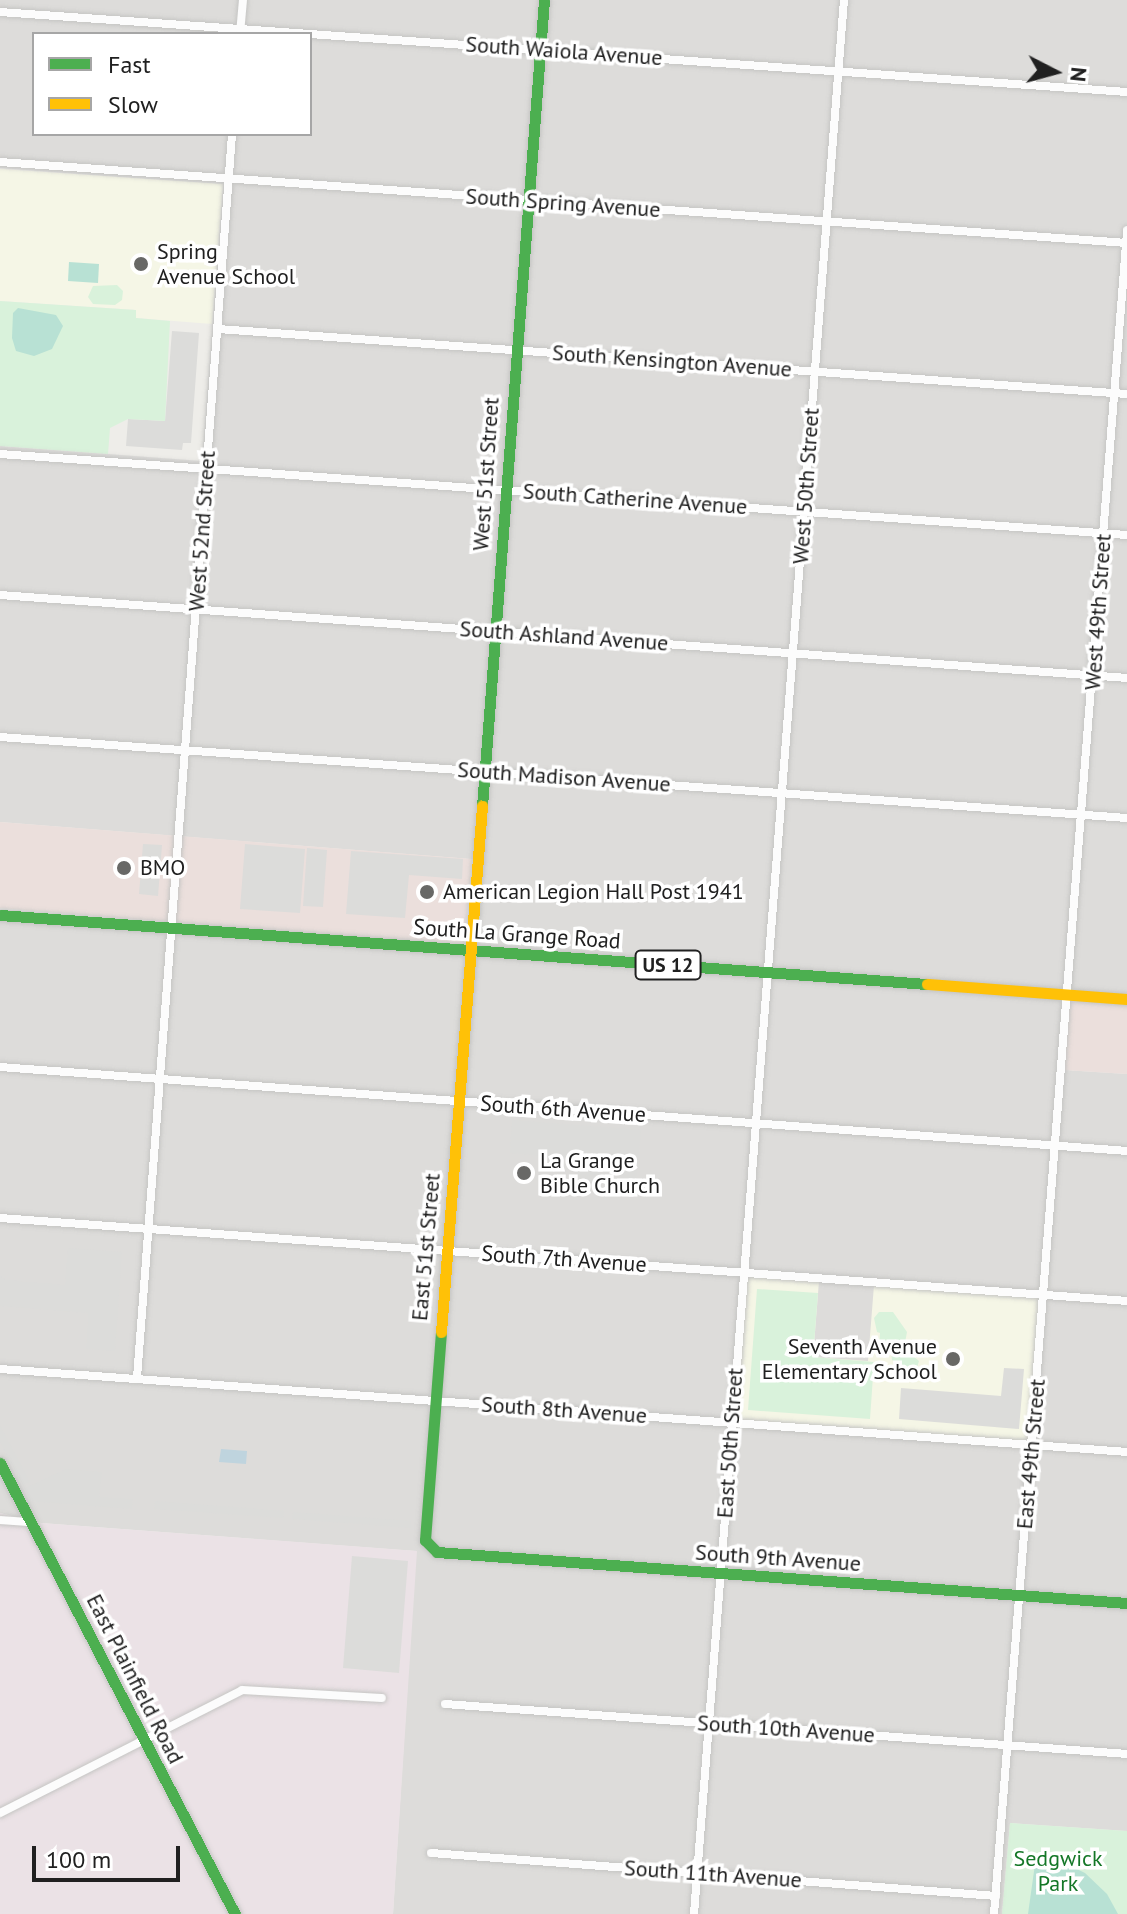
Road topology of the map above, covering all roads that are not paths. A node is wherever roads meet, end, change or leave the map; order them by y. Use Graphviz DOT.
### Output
graph roads {
  1 [pos="243,0"];
  2 [pos="544,0"];
  3 [pos="844,0"];
  4 [pos="0,12"];
  5 [pos="240,31"];
  6 [pos="312,36"];
  7 [pos="540,50"];
  8 [pos="839,70"];
  9 [pos="1127,92"];
  10 [pos="232,136"];
  11 [pos="0,162"];
  12 [pos="229,177"];
  13 [pos="528,200"];
  14 [pos="827,221"];
  15 [pos="1127,230"];
  16 [pos="1126,243"];
  17 [pos="218,329"];
  18 [pos="516,350"];
  19 [pos="815,371"];
  20 [pos="1115,393"];
  21 [pos="1127,394"];
  22 [pos="0,454"];
  23 [pos="207,469"];
  24 [pos="506,489"];
  25 [pos="804,511"];
  26 [pos="1104,533"];
  27 [pos="1127,535"];
  28 [pos="0,595"];
  29 [pos="196,610"];
  30 [pos="494,632"];
  31 [pos="794,651"];
  32 [pos="1093,676"];
  33 [pos="1127,678"];
  34 [pos="0,737"];
  35 [pos="185,750"];
  36 [pos="483,771"];
  37 [pos="782,792"];
  38 [pos="1082,814"];
  39 [pos="1127,818"];
  40 [pos="0,915"];
  41 [pos="172,928"];
  42 [pos="469,950"];
  43 [pos="767,972"];
  44 [pos="1068,995"];
  45 [pos="1127,999"];
  46 [pos="0,1067"];
  47 [pos="159,1079"];
  48 [pos="458,1101"];
  49 [pos="755,1124"];
  50 [pos="1056,1146"];
  51 [pos="1127,1151"];
  52 [pos="0,1218"];
  53 [pos="149,1231"];
  54 [pos="446,1251"];
  55 [pos="744,1272"];
  56 [pos="1044,1295"];
  57 [pos="1127,1301"];
  58 [pos="0,1369"];
  59 [pos="137,1378"];
  60 [pos="434,1400"];
  61 [pos="732,1422"];
  62 [pos="1032,1444"];
  63 [pos="1127,1452"];
  64 [pos="0,1463"];
  65 [pos="0,1520"];
  66 [pos="31,1522"];
  67 [pos="428,1546"];
  68 [pos="720,1574"];
  69 [pos="1020,1595"];
  70 [pos="1127,1603"];
  71 [pos="382,1698"];
  72 [pos="445,1704"];
  73 [pos="709,1723"];
  74 [pos="144,1740"];
  75 [pos="1008,1745"];
  76 [pos="1127,1754"];
  77 [pos="0,1813"];
  78 [pos="431,1853"];
  79 [pos="697,1872"];
  80 [pos="996,1896"];
  81 [pos="235,1914"];
  82 [pos="694,1914"];
  83 [pos="994,1914"];
  1 -- 5 [label="street"];
  2 -- 7 [label="street, West 51st Street"];
  3 -- 8 [label="street, West 50th Street"];
  4 -- 5 [label="street, South Waiola Avenue"];
  6 -- 7 [label="street, South Waiola Avenue"];
  7 -- 8 [label="street, South Waiola Avenue"];
  7 -- 13 [label="street, West 51st Street"];
  8 -- 9 [label="street, South Waiola Avenue"];
  8 -- 14 [label="street, West 50th Street"];
  10 -- 12 [label="street, West 52nd Street"];
  11 -- 12 [label="street, South Spring Avenue"];
  12 -- 13 [label="street, South Spring Avenue"];
  12 -- 17 [label="street, West 52nd Street"];
  13 -- 14 [label="street, South Spring Avenue"];
  13 -- 18 [label="street, West 51st Street"];
  14 -- 16 [label="street, South Spring Avenue"];
  14 -- 19 [label="street, West 50th Street"];
  15 -- 16 [label="street, West 49th Street"];
  16 -- 20 [label="street, West 49th Street"];
  17 -- 18 [label="street, South Kensington Avenue"];
  17 -- 23 [label="street, West 52nd Street"];
  18 -- 19 [label="street, South Kensington Avenue"];
  18 -- 24 [label="street, West 51st Street"];
  19 -- 20 [label="street, South Kensington Avenue"];
  19 -- 25 [label="street, West 50th Street"];
  20 -- 21 [label="street, South Kensington Avenue"];
  20 -- 26 [label="street, West 49th Street"];
  22 -- 23 [label="street, South Catherine Avenue"];
  23 -- 24 [label="street, South Catherine Avenue"];
  23 -- 29 [label="street, West 52nd Street"];
  24 -- 25 [label="street, South Catherine Avenue"];
  24 -- 30 [label="street, West 51st Street"];
  25 -- 26 [label="street, South Catherine Avenue"];
  25 -- 31 [label="street, West 50th Street"];
  26 -- 27 [label="street, South Catherine Avenue"];
  26 -- 32 [label="street, West 49th Street"];
  28 -- 29 [label="street, South Ashland Avenue"];
  29 -- 30 [label="street, South Ashland Avenue"];
  29 -- 35 [label="street, West 52nd Street"];
  30 -- 31 [label="street, South Ashland Avenue"];
  30 -- 36 [label="street, West 51st Street"];
  31 -- 32 [label="street, South Ashland Avenue"];
  31 -- 37 [label="street, West 50th Street"];
  32 -- 33 [label="street, South Ashland Avenue"];
  32 -- 38 [label="street, West 49th Street"];
  34 -- 35 [label="street, South Madison Avenue"];
  35 -- 36 [label="street, South Madison Avenue"];
  35 -- 41 [label="street, West 52nd Street"];
  36 -- 37 [label="street, South Madison Avenue"];
  36 -- 42 [label="street, West 51st Street"];
  37 -- 38 [label="street, South Madison Avenue"];
  37 -- 43 [label="street, West 50th Street"];
  38 -- 39 [label="street, South Madison Avenue"];
  38 -- 44 [label="street, West 49th Street"];
  40 -- 41 [label="street, South La Grange Road / US 12"];
  41 -- 42 [label="street, South La Grange Road / US 12"];
  41 -- 47 [label="street, West 52nd Street"];
  42 -- 43 [label="street, South La Grange Road / US 12"];
  42 -- 48 [label="street, East 51st Street"];
  43 -- 44 [label="street, South La Grange Road / US 12"];
  43 -- 49 [label="street, East 50th Street"];
  44 -- 45 [label="street, South La Grange Road / US 12"];
  44 -- 50 [label="street, East 49th Street"];
  46 -- 47 [label="street, South 6th Avenue"];
  47 -- 48 [label="street, South 6th Avenue"];
  47 -- 53 [label="street, West 52nd Street"];
  48 -- 49 [label="street, South 6th Avenue"];
  48 -- 54 [label="street, East 51st Street"];
  49 -- 50 [label="street, South 6th Avenue"];
  49 -- 55 [label="street, East 50th Street"];
  50 -- 51 [label="street, South 6th Avenue"];
  50 -- 56 [label="street, East 49th Street"];
  52 -- 53 [label="street, South 7th Avenue"];
  53 -- 54 [label="street, South 7th Avenue"];
  53 -- 59 [label="street, West 52nd Street"];
  54 -- 55 [label="street, South 7th Avenue"];
  54 -- 60 [label="street, East 51st Street"];
  55 -- 56 [label="street, South 7th Avenue"];
  55 -- 61 [label="street, East 50th Street"];
  56 -- 57 [label="street, South 7th Avenue"];
  56 -- 62 [label="street, East 49th Street"];
  58 -- 59 [label="street, South 8th Avenue"];
  59 -- 60 [label="street, South 8th Avenue"];
  60 -- 61 [label="street, South 8th Avenue"];
  60 -- 67 [label="street, East 51st Street"];
  61 -- 62 [label="street, South 8th Avenue"];
  61 -- 68 [label="street, East 50th Street"];
  62 -- 63 [label="street, South 8th Avenue"];
  62 -- 69 [label="street, East 49th Street"];
  64 -- 66 [label="street, East Plainfield Road"];
  65 -- 66 [label="street"];
  66 -- 74 [label="street, East Plainfield Road"];
  67 -- 68 [label="street, South 9th Avenue"];
  68 -- 69 [label="street, South 9th Avenue"];
  68 -- 73 [label="street, East 50th Street"];
  69 -- 70 [label="street, South 9th Avenue"];
  69 -- 75 [label="street, East 49th Street"];
  71 -- 74 [label="street"];
  72 -- 73 [label="street, South 10th Avenue"];
  73 -- 75 [label="street, South 10th Avenue"];
  73 -- 79 [label="street, East 50th Street"];
  74 -- 77 [label="street"];
  74 -- 81 [label="street, East Plainfield Road"];
  75 -- 76 [label="street, South 10th Avenue"];
  75 -- 80 [label="street, East 49th Street"];
  78 -- 79 [label="street, South 11th Avenue"];
  79 -- 80 [label="street, South 11th Avenue"];
  79 -- 82 [label="street, East 50th Street"];
  80 -- 83 [label="street, East 49th Street"];
}
